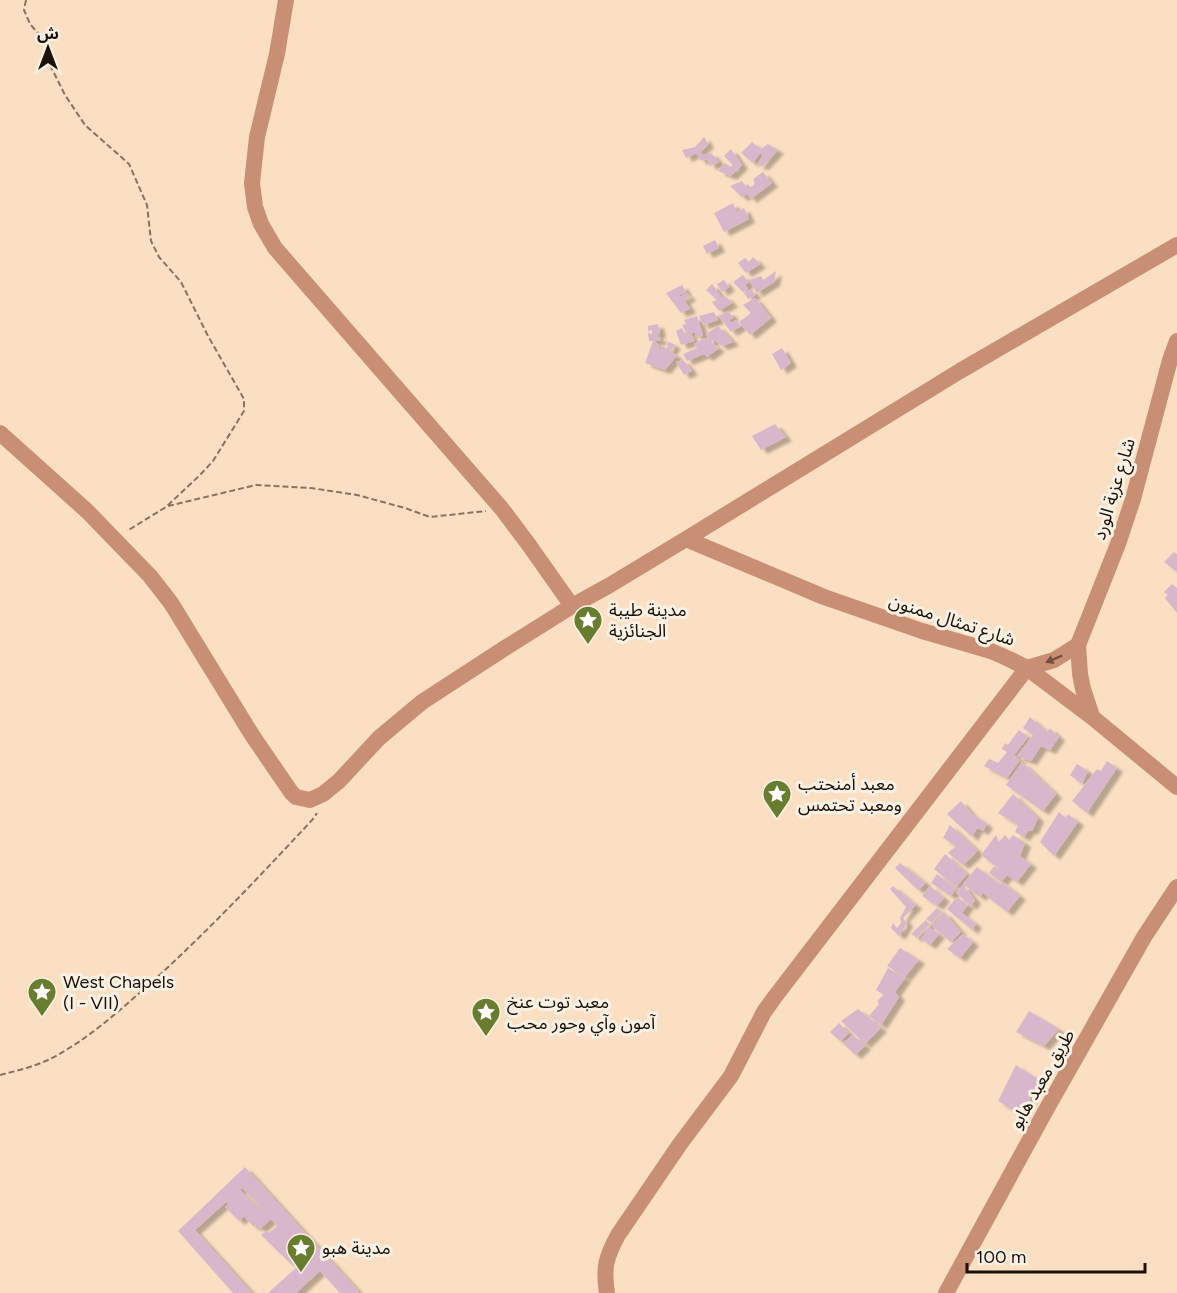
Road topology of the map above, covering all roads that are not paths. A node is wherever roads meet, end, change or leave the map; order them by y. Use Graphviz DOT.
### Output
graph roads {
  1 [pos="286,0"];
  2 [pos="1177,245"];
  3 [pos="1177,341"];
  4 [pos="0,433"];
  5 [pos="686,539"];
  6 [pos="572,606"];
  7 [pos="1078,645"];
  8 [pos="1027,668"];
  9 [pos="1092,717"];
  10 [pos="1177,787"];
  11 [pos="1177,887"];
  12 [pos="607,1293"];
  13 [pos="946,1293"];
  1 -- 6 [label="street"];
  2 -- 5 [label="street"];
  3 -- 7 [label="street, شارع عزبة الورد"];
  4 -- 6 [label="street"];
  5 -- 6 [label="street"];
  5 -- 8 [label="street, شارع تمثال ممنون"];
  7 -- 8 [label="street, one-way"];
  7 -- 9 [label="street, شارع عزبة الورد"];
  8 -- 9 [label="street, شارع تمثال ممنون"];
  8 -- 12 [label="street"];
  9 -- 10 [label="street, شارع تمثال ممنون"];
  11 -- 13 [label="street, طريق معبد هابو"];
}
